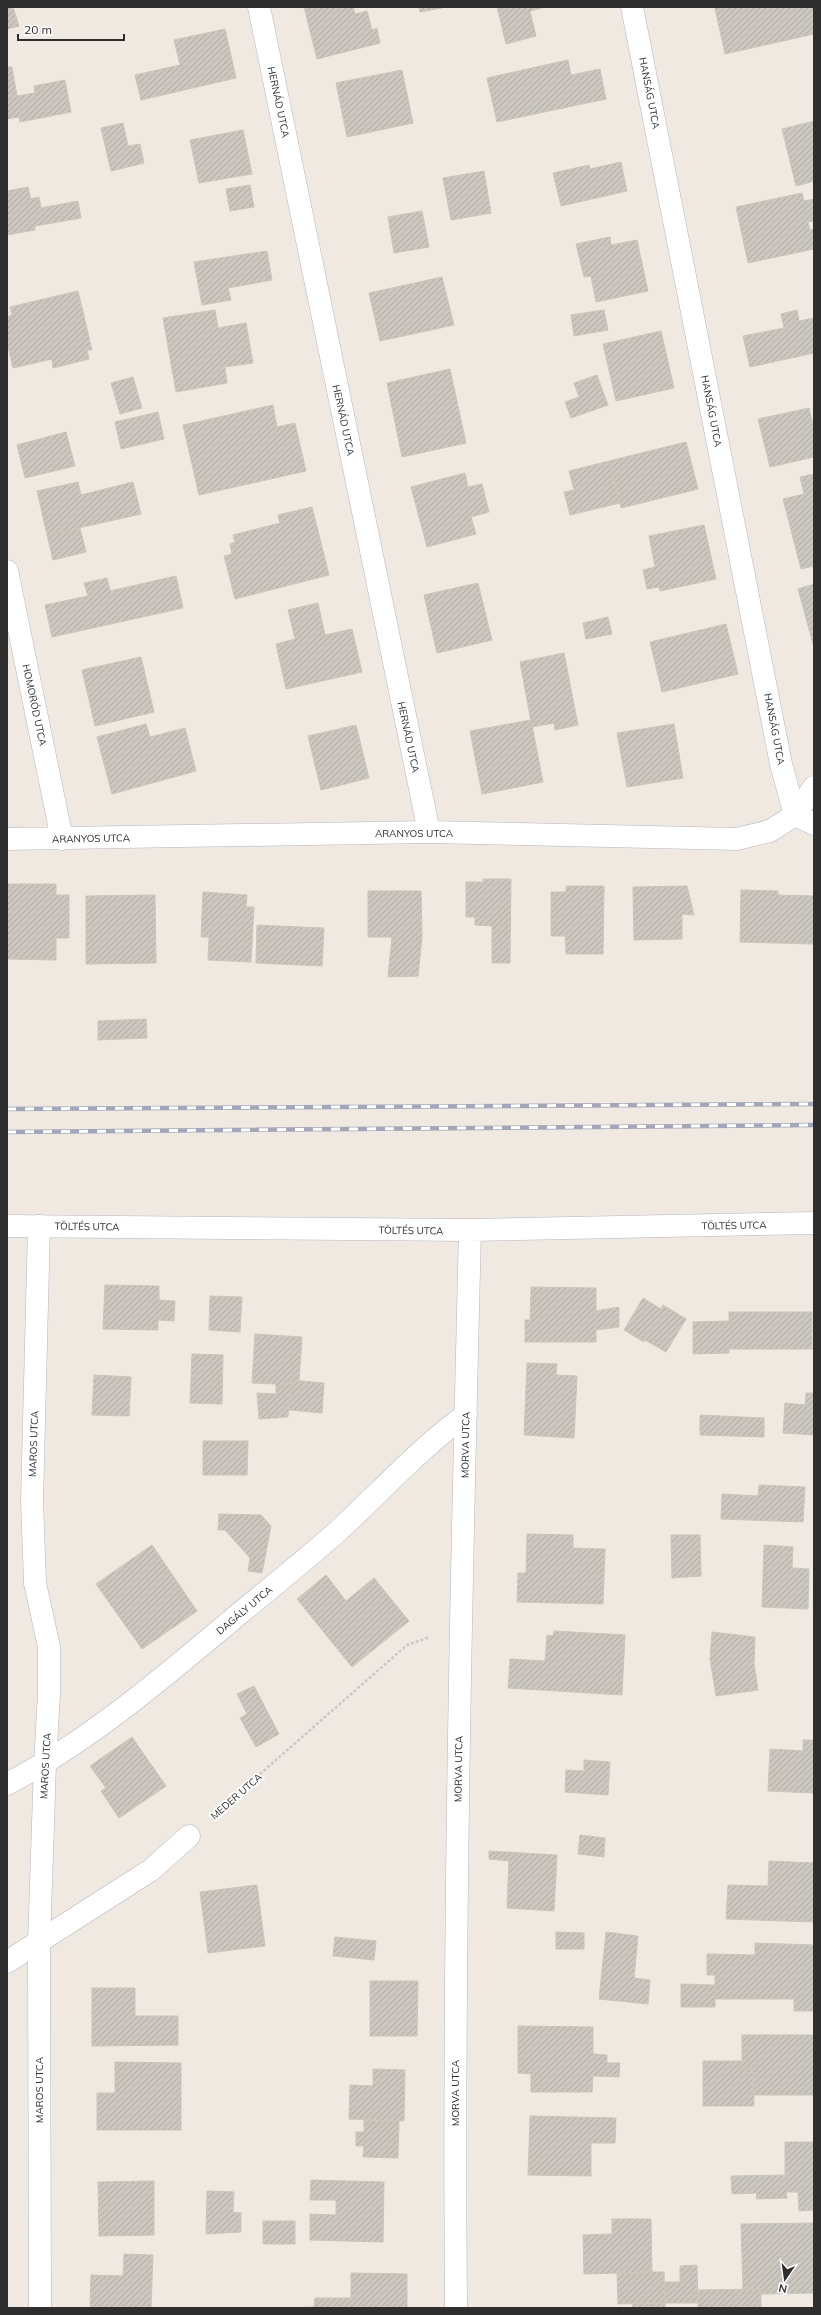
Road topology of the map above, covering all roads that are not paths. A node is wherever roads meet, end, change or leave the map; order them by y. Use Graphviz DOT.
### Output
graph roads {
  1 [pos="259,7"];
  2 [pos="632,7"];
  3 [pos="7,571"];
  4 [pos="814,787"];
  5 [pos="804,820"];
  6 [pos="429,832"];
  7 [pos="62,838"];
  8 [pos="7,839"];
  9 [pos="814,1223"];
  10 [pos="7,1226"];
  11 [pos="40,1226"];
  12 [pos="470,1230"];
  13 [pos="466,1415"];
  14 [pos="45,1764"];
  15 [pos="7,1784"];
  16 [pos="190,1836"];
  17 [pos="39,1944"];
  18 [pos="7,1962"];
  19 [pos="40,2308"];
  20 [pos="456,2308"];
  1 -- 6 [label="street, HERNÁD UTCA"];
  2 -- 5 [label="street, HANSÁG UTCA"];
  3 -- 7 [label="street, HOMORÓD UTCA"];
  4 -- 5 [label="street"];
  5 -- 6 [label="street, ARANYOS UTCA"];
  6 -- 7 [label="street, ARANYOS UTCA"];
  7 -- 8 [label="street, ARANYOS UTCA"];
  9 -- 12 [label="street, TÖLTÉS UTCA"];
  10 -- 11 [label="street, TÖLTÉS UTCA"];
  11 -- 12 [label="street, TÖLTÉS UTCA"];
  11 -- 14 [label="street, MAROS UTCA"];
  12 -- 13 [label="street, MORVA UTCA"];
  13 -- 14 [label="street, DAGÁLY UTCA"];
  13 -- 20 [label="street, MORVA UTCA"];
  14 -- 15 [label="street, DAGÁLY UTCA"];
  14 -- 17 [label="street, MAROS UTCA"];
  16 -- 17 [label="street"];
  17 -- 18 [label="street"];
  17 -- 19 [label="street, MAROS UTCA"];
}
